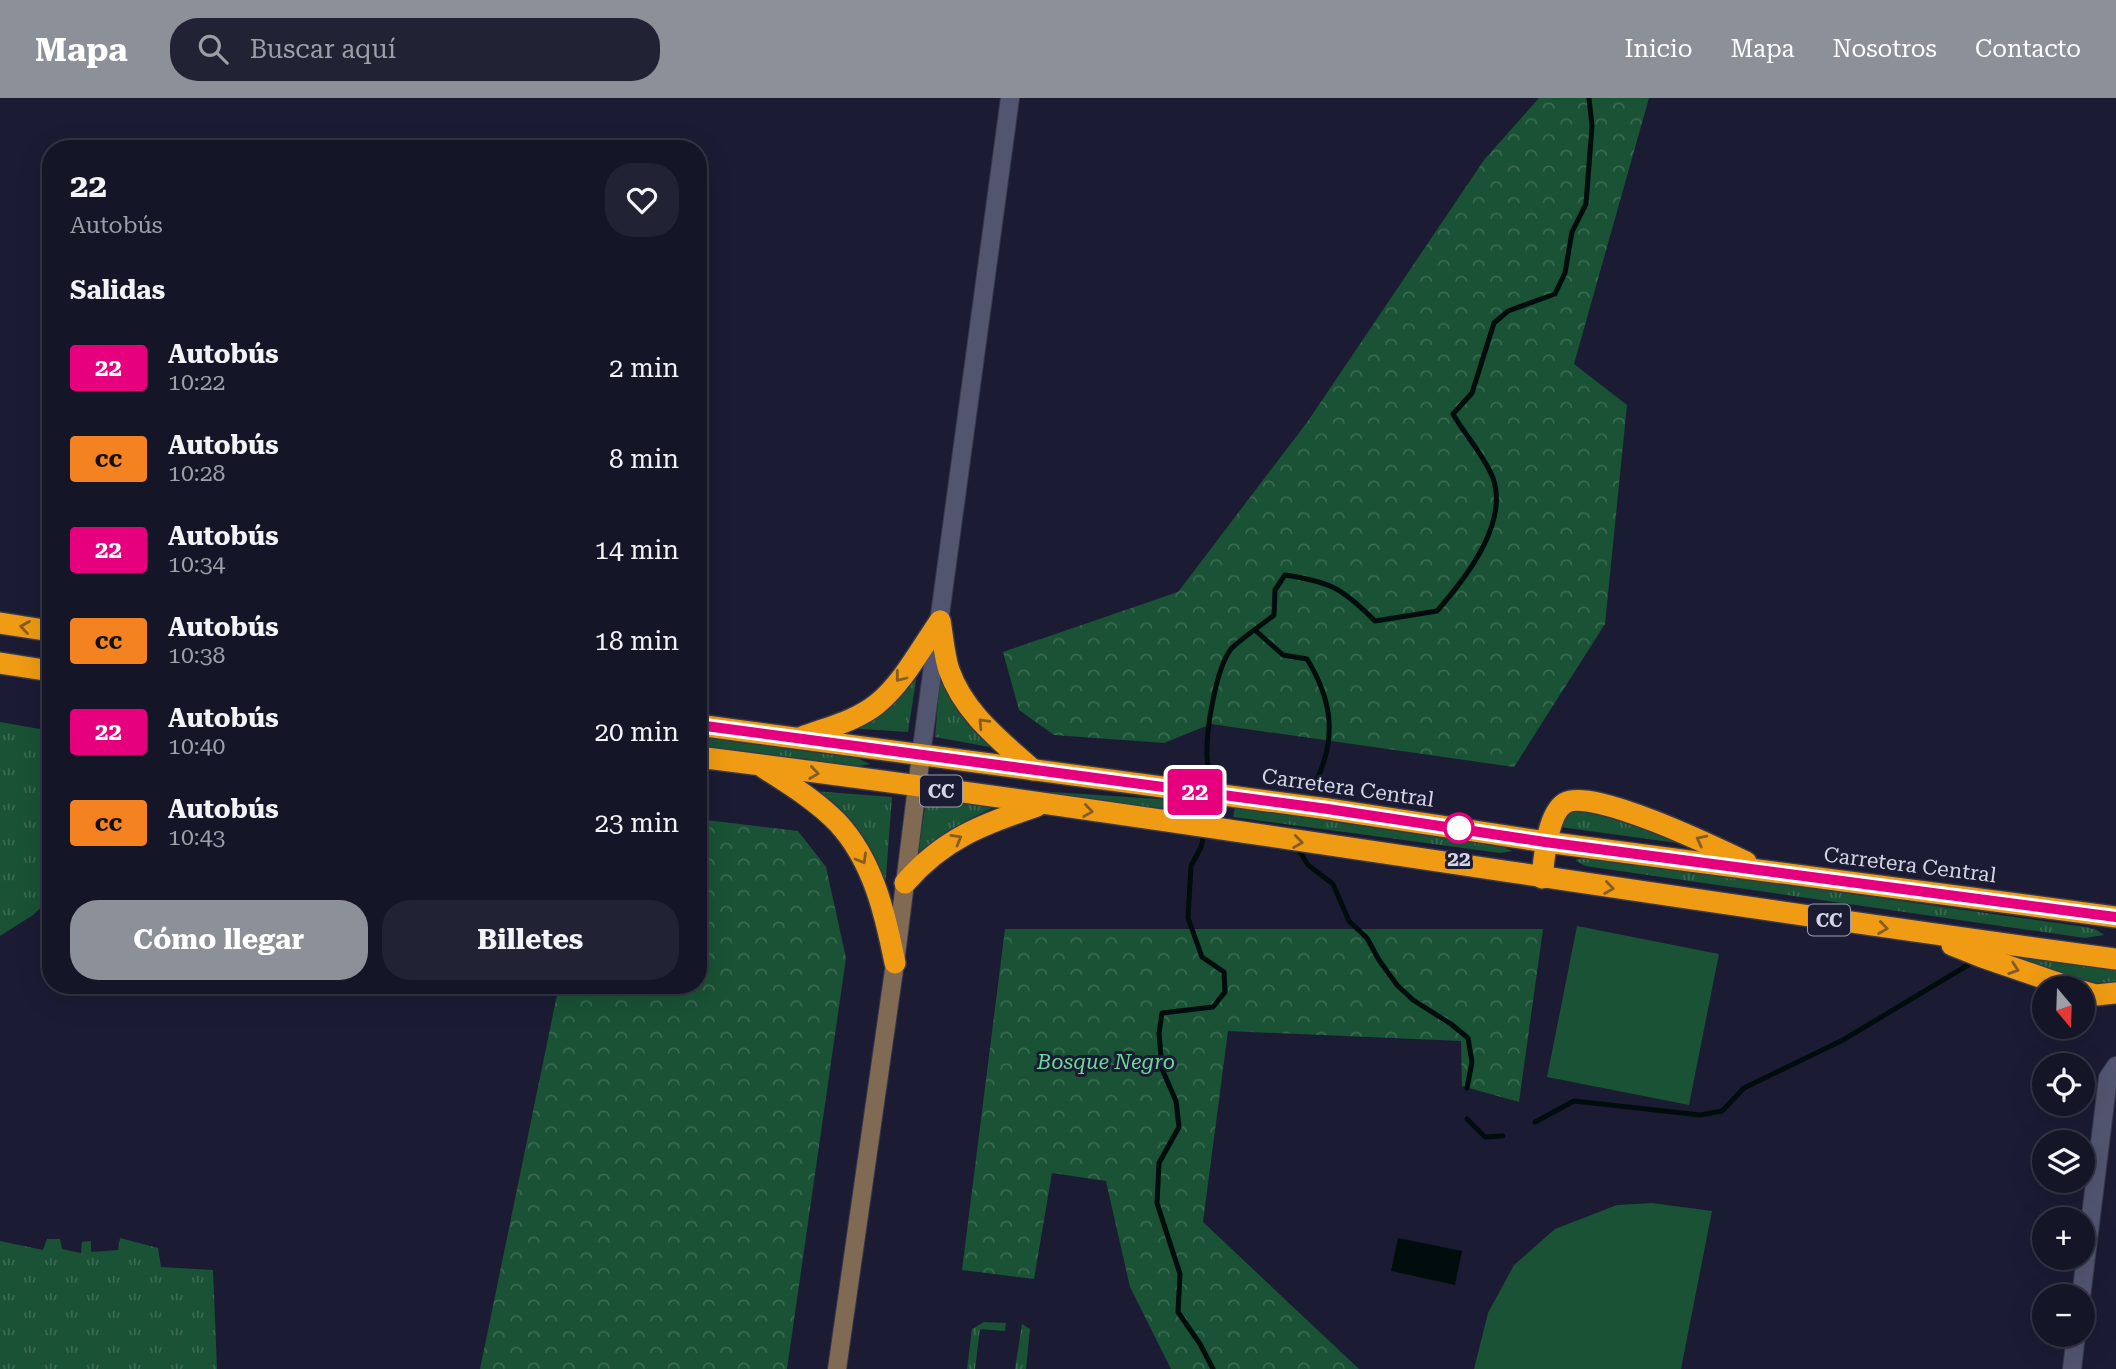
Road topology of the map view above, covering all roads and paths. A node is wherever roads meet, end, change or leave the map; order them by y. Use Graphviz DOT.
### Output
graph roads {
  1 [pos="1010,98"];
  2 [pos="940,621"];
  3 [pos="0,624"];
  4 [pos="42,630"];
  5 [pos="0,663"];
  6 [pos="42,670"];
  7 [pos="707,726"];
  8 [pos="797,739"];
  9 [pos="921,755"];
  10 [pos="707,758"];
  11 [pos="759,765"];
  12 [pos="1033,770"];
  13 [pos="919,788"];
  14 [pos="1042,804"];
  15 [pos="1545,842"];
  16 [pos="1762,870"];
  17 [pos="1542,878"];
  18 [pos="905,883"];
  19 [pos="2116,917"];
  20 [pos="1928,934"];
  21 [pos="2116,959"];
  22 [pos="895,962"];
  23 [pos="2037,976"];
  24 [pos="2116,993"];
  25 [pos="2095,995"];
  26 [pos="2116,1066"];
  27 [pos="2083,1284"];
  28 [pos="2075,1347"];
  29 [pos="837,1369"];
  30 [pos="2072,1369"];
  1 -- 2 [label="street"];
  2 -- 8 [label="highway, one-way"];
  2 -- 9 [label="street"];
  12 -- 2 [label="highway, one-way"];
  4 -- 3 [label="highway, one-way"];
  5 -- 6 [label="highway"];
  7 -- 8 [label="highway, Carretera Central / CC"];
  8 -- 9 [label="highway, Carretera Central / CC"];
  9 -- 12 [label="highway, Carretera Central / CC"];
  9 -- 13 [label="street"];
  10 -- 11 [label="highway, CC"];
  11 -- 13 [label="highway, CC, one-way"];
  11 -- 22 [label="highway, one-way"];
  12 -- 15 [label="highway, Carretera Central / CC"];
  13 -- 14 [label="highway, CC"];
  13 -- 18 [label="street"];
  14 -- 17 [label="highway, CC, one-way"];
  18 -- 14 [label="highway, one-way"];
  15 -- 16 [label="highway, Carretera Central / CC"];
  16 -- 15 [label="highway, one-way"];
  15 -- 17 [label="highway"];
  16 -- 19 [label="highway, Carretera Central / CC"];
  17 -- 20 [label="highway, CC, one-way"];
  18 -- 22 [label="street"];
  20 -- 21 [label="highway, CC"];
  20 -- 23 [label="highway, one-way"];
  22 -- 29 [label="street"];
  24 -- 25 [label="highway"];
  26 -- 27 [label="street"];
  28 -- 30 [label="street"];
}
